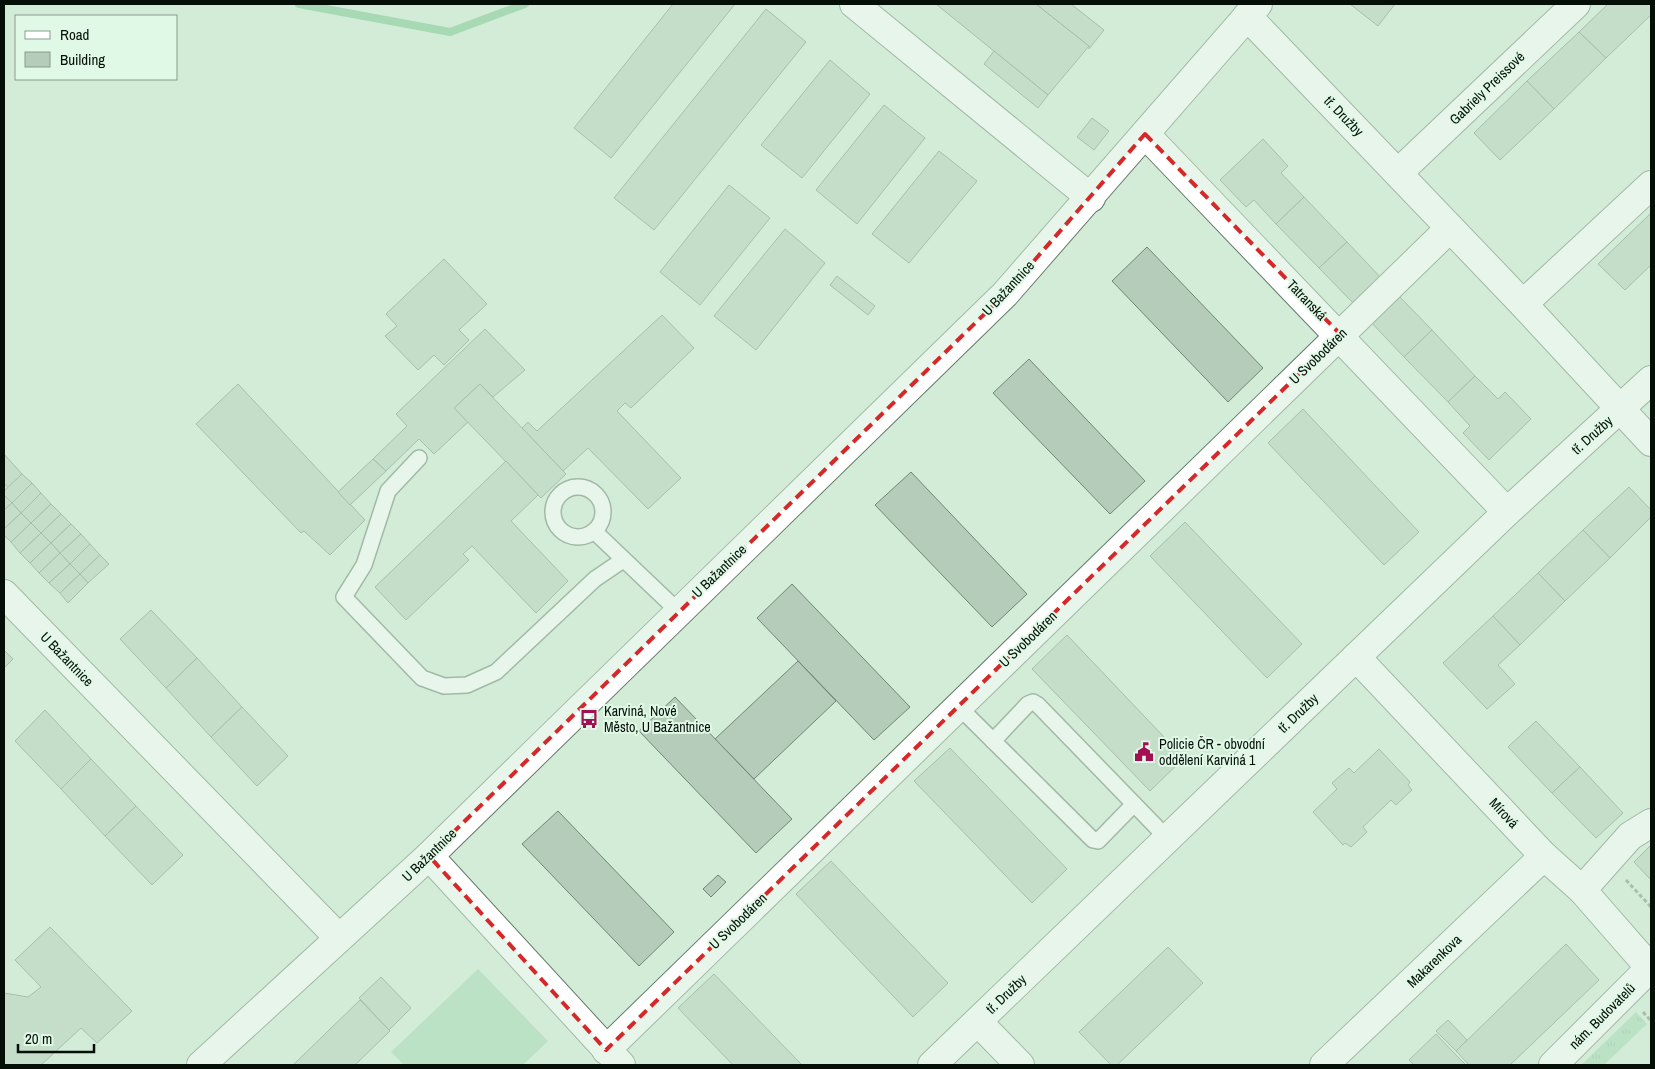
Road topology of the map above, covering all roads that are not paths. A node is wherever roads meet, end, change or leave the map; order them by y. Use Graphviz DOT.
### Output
graph roads {
  1 [pos="854,4"];
  2 [pos="1576,4"];
  3 [pos="1252,10"];
  4 [pos="1145,134"];
  5 [pos="1398,173"];
  6 [pos="1651,185"];
  7 [pos="1091,198"];
  8 [pos="1450,228"];
  9 [pos="1523,304"];
  10 [pos="1340,334"];
  11 [pos="1651,380"];
  12 [pos="1621,409"];
  13 [pos="1651,442"];
  14 [pos="419,458"];
  15 [pos="1507,512"];
  16 [pos="594,531"];
  17 [pos="623,560"];
  18 [pos="4,594"];
  19 [pos="678,611"];
  20 [pos="1356,657"];
  21 [pos="958,706"];
  22 [pos="993,741"];
  23 [pos="1134,804"];
  24 [pos="1651,823"];
  25 [pos="1168,839"];
  26 [pos="429,856"];
  27 [pos="1544,856"];
  28 [pos="1582,890"];
  29 [pos="340,938"];
  30 [pos="1651,968"];
  31 [pos="978,1022"];
  32 [pos="614,1058"];
  33 [pos="201,1065"];
  34 [pos="932,1065"];
  35 [pos="1020,1065"];
  36 [pos="1324,1065"];
  37 [pos="1553,1065"];
  1 -- 7 [label="street"];
  2 -- 5 [label="street, Gabriely Preissové"];
  3 -- 4 [label="street, U Bažantnice"];
  3 -- 5 [label="street, tř. Družby"];
  4 -- 7 [label="street, U Bažantnice"];
  4 -- 10 [label="street, Tatranská"];
  5 -- 8 [label="street, tř. Družby"];
  6 -- 9 [label="street"];
  7 -- 19 [label="street, U Bažantnice"];
  8 -- 9 [label="street, tř. Družby"];
  8 -- 10 [label="street, U Svobodáren"];
  9 -- 12 [label="street, tř. Družby"];
  10 -- 15 [label="street, Tatranská"];
  10 -- 21 [label="street, U Svobodáren"];
  11 -- 12 [label="street, tř. Družby"];
  12 -- 13 [label="street, tř. Družby"];
  12 -- 15 [label="street, tř. Družby"];
  14 -- 17 [label="lane"];
  15 -- 20 [label="street, tř. Družby"];
  16 -- 17 [label="lane"];
  17 -- 19 [label="lane"];
  18 -- 29 [label="street, U Bažantnice"];
  19 -- 26 [label="street, U Bažantnice"];
  20 -- 25 [label="street, tř. Družby"];
  20 -- 27 [label="street, Mírová"];
  21 -- 22 [label="lane"];
  21 -- 32 [label="street, U Svobodáren"];
  22 -- 23 [label="lane"];
  22 -- 23 [label="lane"];
  23 -- 25 [label="lane"];
  24 -- 28 [label="street"];
  25 -- 31 [label="street, tř. Družby"];
  26 -- 29 [label="street, U Bažantnice"];
  26 -- 32 [label="street, U Svobodáren"];
  27 -- 28 [label="street, Mírová"];
  27 -- 36 [label="street, Makarenkova"];
  28 -- 30 [label="street, Mírová"];
  29 -- 33 [label="street, U Bažantnice"];
  30 -- 37 [label="street, nám. Budovatelů"];
  31 -- 34 [label="street, tř. Družby"];
  31 -- 35 [label="street, tř. Družby"];
}
